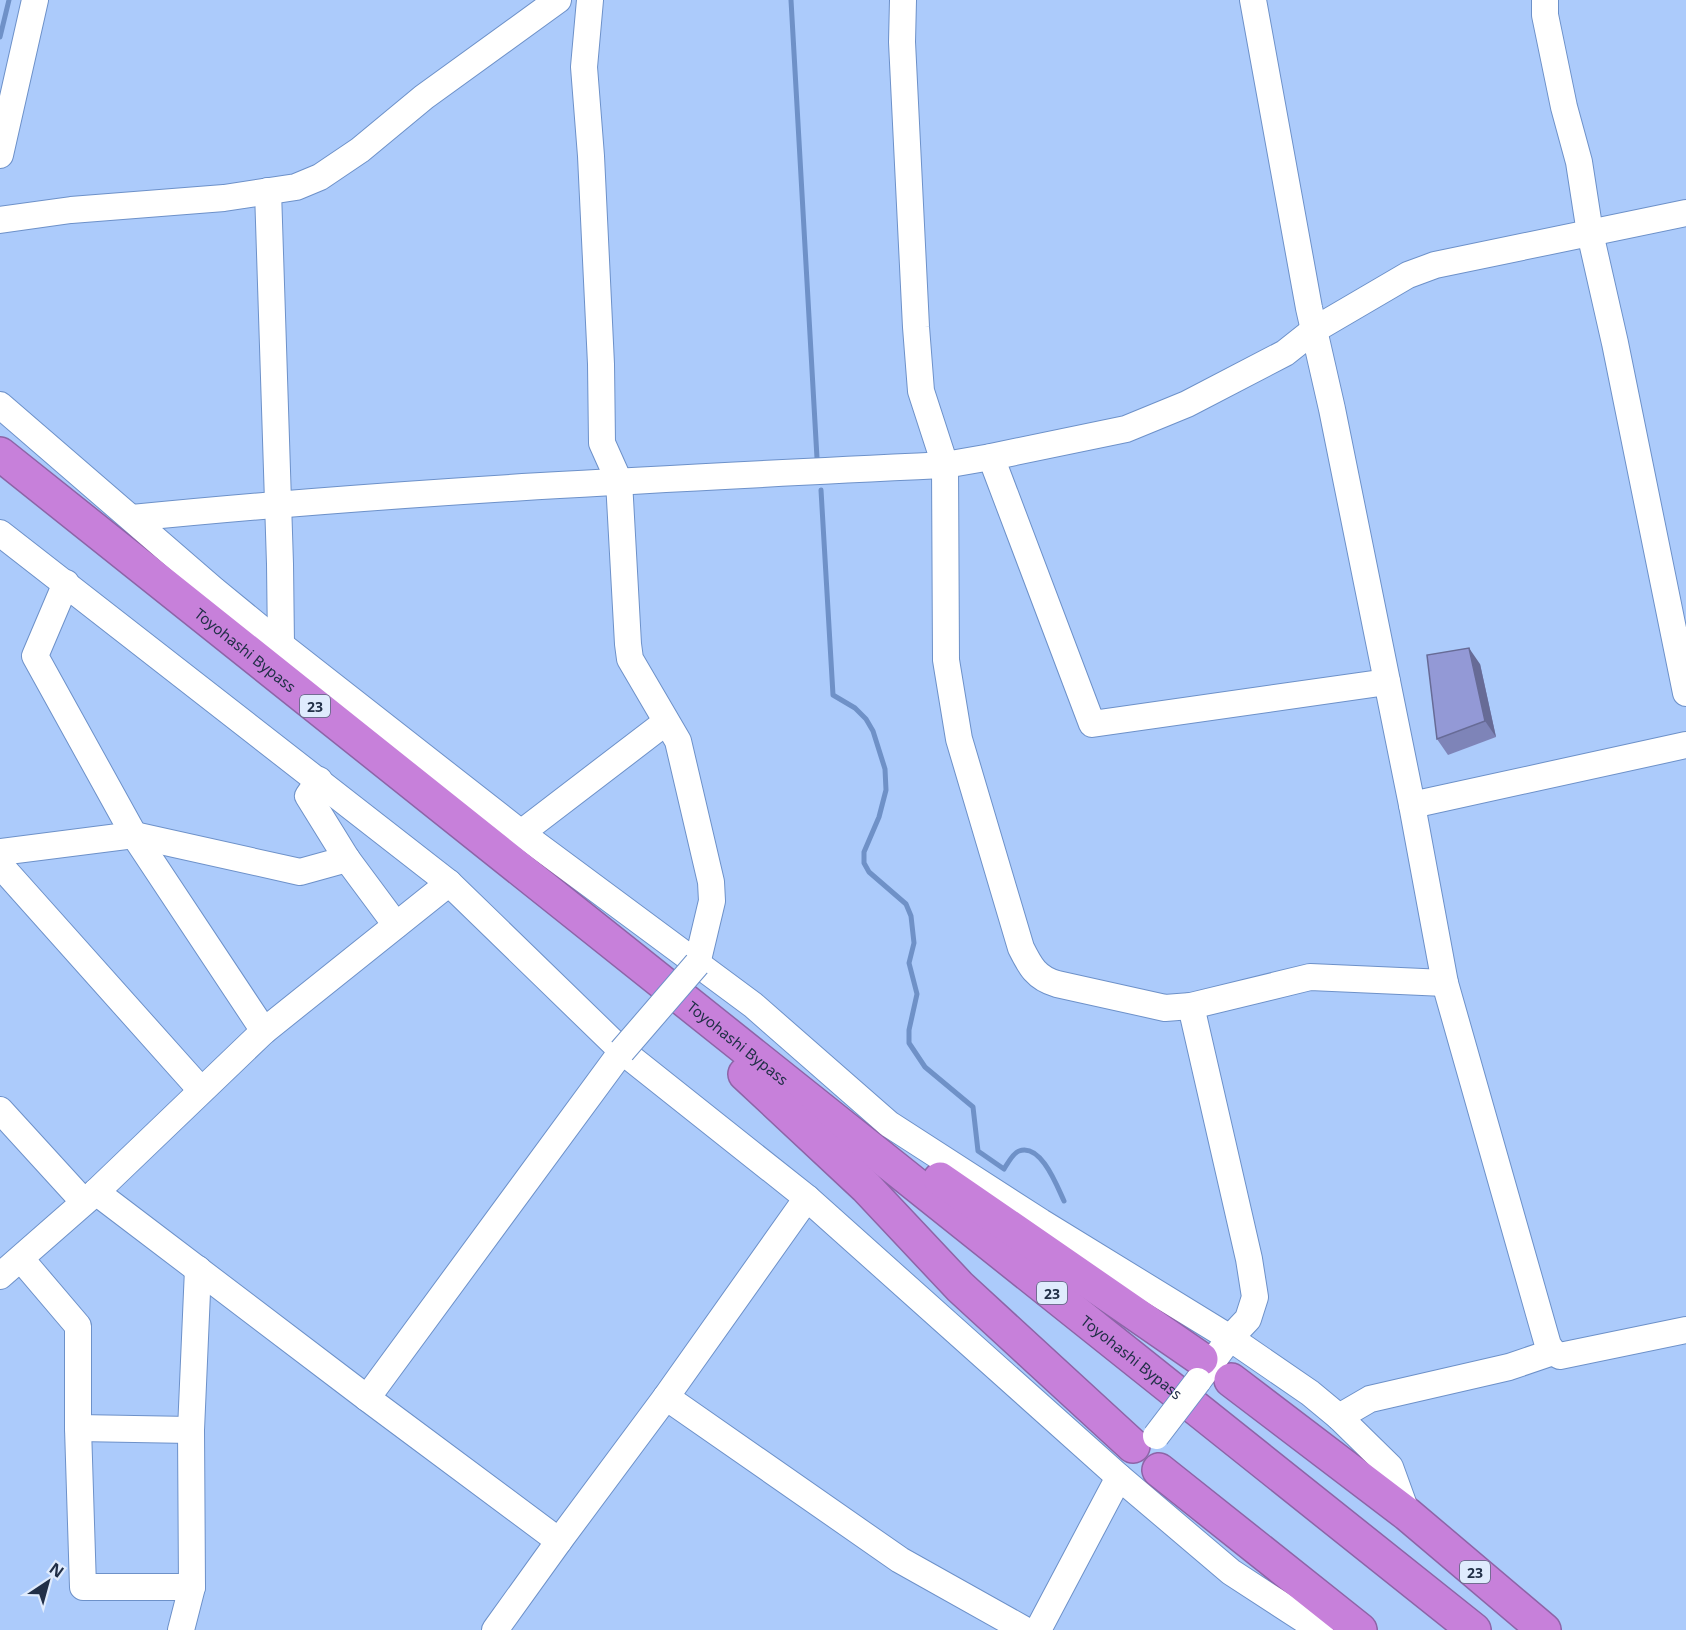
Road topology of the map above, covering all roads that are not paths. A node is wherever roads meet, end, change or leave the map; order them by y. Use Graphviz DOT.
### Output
graph roads {
  1 [pos="34,0"];
  2 [pos="558,0"];
  3 [pos="590,0"];
  4 [pos="903,0"];
  5 [pos="1253,0"];
  6 [pos="1550,5"];
  7 [pos="0,155"];
  8 [pos="268,191"];
  9 [pos="1686,213"];
  10 [pos="0,220"];
  11 [pos="1590,233"];
  12 [pos="1314,330"];
  13 [pos="0,405"];
  14 [pos="0,454"];
  15 [pos="991,457"];
  16 [pos="945,465"];
  17 [pos="619,481"];
  18 [pos="278,503"];
  19 [pos="132,518"];
  20 [pos="0,533"];
  21 [pos="66,583"];
  22 [pos="281,645"];
  23 [pos="1387,682"];
  24 [pos="1686,693"];
  25 [pos="666,722"];
  26 [pos="1686,745"];
  27 [pos="319,780"];
  28 [pos="1412,805"];
  29 [pos="521,833"];
  30 [pos="134,835"];
  31 [pos="0,852"];
  32 [pos="347,859"];
  33 [pos="0,865"];
  34 [pos="449,883"];
  35 [pos="396,926"];
  36 [pos="629,957"];
  37 [pos="697,964"];
  38 [pos="1445,984"];
  39 [pos="1191,1006"];
  40 [pos="264,1031"];
  41 [pos="737,1042"];
  42 [pos="622,1051"];
  43 [pos="201,1090"];
  44 [pos="0,1110"];
  45 [pos="90,1197"];
  46 [pos="807,1198"];
  47 [pos="21,1259"];
  48 [pos="198,1269"];
  49 [pos="0,1276"];
  50 [pos="1686,1330"];
  51 [pos="1230,1338"];
  52 [pos="1553,1352"];
  53 [pos="1200,1370"];
  54 [pos="1231,1380"];
  55 [pos="666,1397"];
  56 [pos="367,1398"];
  57 [pos="1339,1417"];
  58 [pos="78,1428"];
  59 [pos="191,1430"];
  60 [pos="1145,1441"];
  61 [pos="1159,1470"];
  62 [pos="1121,1478"];
  63 [pos="1407,1514"];
  64 [pos="559,1541"];
  65 [pos="192,1587"];
  66 [pos="181,1630"];
  67 [pos="495,1630"];
  68 [pos="1025,1630"];
  69 [pos="1038,1630"];
  70 [pos="1320,1630"];
  71 [pos="1360,1630"];
  72 [pos="1474,1630"];
  73 [pos="1544,1630"];
  1 -- 7 [label="street"];
  2 -- 8 [label="street"];
  3 -- 17 [label="street"];
  4 -- 16 [label="street"];
  5 -- 12 [label="street"];
  6 -- 11 [label="street"];
  8 -- 10 [label="street"];
  8 -- 18 [label="street"];
  9 -- 11 [label="street"];
  11 -- 12 [label="street"];
  11 -- 24 [label="street"];
  12 -- 15 [label="street"];
  12 -- 23 [label="street"];
  13 -- 19 [label="street"];
  14 -- 36 [label="highway, Toyohashi Bypass / 23"];
  15 -- 16 [label="street"];
  15 -- 23 [label="street"];
  16 -- 17 [label="street"];
  16 -- 39 [label="street"];
  17 -- 18 [label="street"];
  17 -- 25 [label="street"];
  18 -- 19 [label="street"];
  18 -- 22 [label="street"];
  19 -- 22 [label="street"];
  20 -- 21 [label="street"];
  21 -- 27 [label="street"];
  21 -- 30 [label="street"];
  22 -- 29 [label="street"];
  23 -- 28 [label="street"];
  25 -- 29 [label="street"];
  25 -- 37 [label="street"];
  26 -- 28 [label="street"];
  27 -- 32 [label="street"];
  27 -- 34 [label="street"];
  28 -- 38 [label="street"];
  29 -- 37 [label="street"];
  30 -- 31 [label="street"];
  30 -- 32 [label="street"];
  30 -- 40 [label="street"];
  32 -- 35 [label="street"];
  33 -- 43 [label="street"];
  34 -- 35 [label="street"];
  34 -- 42 [label="street"];
  35 -- 40 [label="street"];
  36 -- 41 [label="highway, Toyohashi Bypass / 23"];
  36 -- 60 [label="highway, 23"];
  37 -- 42 [label="street, bridge"];
  37 -- 51 [label="street"];
  38 -- 39 [label="street"];
  38 -- 52 [label="street"];
  39 -- 51 [label="street"];
  40 -- 43 [label="street"];
  41 -- 53 [label="highway, 23"];
  41 -- 72 [label="highway, Toyohashi Bypass / 23"];
  42 -- 46 [label="street"];
  42 -- 56 [label="street"];
  43 -- 45 [label="street"];
  44 -- 45 [label="street"];
  45 -- 47 [label="street"];
  45 -- 48 [label="street"];
  46 -- 55 [label="street"];
  46 -- 62 [label="street"];
  47 -- 49 [label="street"];
  47 -- 58 [label="street"];
  48 -- 56 [label="street"];
  48 -- 59 [label="street"];
  50 -- 52 [label="street"];
  51 -- 53 [label="street"];
  51 -- 57 [label="street"];
  52 -- 57 [label="street"];
  53 -- 60 [label="street, bridge"];
  54 -- 63 [label="highway, 23"];
  55 -- 64 [label="street"];
  55 -- 68 [label="street"];
  56 -- 64 [label="street"];
  57 -- 63 [label="street"];
  58 -- 59 [label="street"];
  58 -- 65 [label="street"];
  59 -- 65 [label="street"];
  60 -- 62 [label="street"];
  61 -- 71 [label="highway"];
  62 -- 69 [label="street"];
  62 -- 70 [label="street"];
  63 -- 73 [label="highway, 23"];
  64 -- 67 [label="street"];
  65 -- 66 [label="street"];
}
